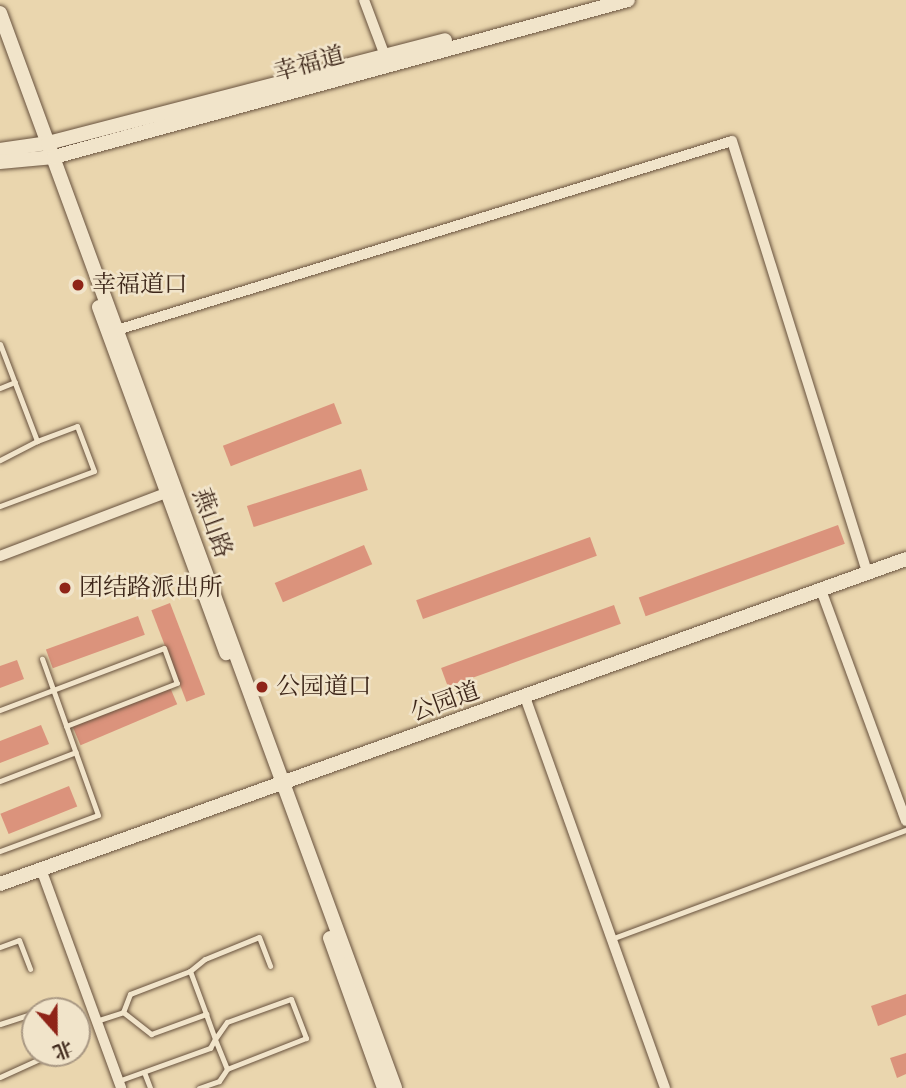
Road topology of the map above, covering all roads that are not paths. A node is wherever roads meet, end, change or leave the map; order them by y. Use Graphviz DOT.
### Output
graph roads {
  1 [pos="365,0"];
  2 [pos="592,0"];
  3 [pos="628,0"];
  4 [pos="0,13"];
  5 [pos="0,40"];
  6 [pos="385,56"];
  7 [pos="0,150"];
  8 [pos="47,151"];
  9 [pos="0,162"];
  10 [pos="117,330"];
  11 [pos="0,344"];
  12 [pos="15,382"];
  13 [pos="0,387"];
  14 [pos="37,441"];
  15 [pos="0,460"];
  16 [pos="166,493"];
  17 [pos="0,506"];
  18 [pos="0,555"];
  19 [pos="906,559"];
  20 [pos="867,573"];
  21 [pos="821,590"];
  22 [pos="42,659"];
  23 [pos="54,690"];
  24 [pos="525,697"];
  25 [pos="0,710"];
  26 [pos="66,726"];
  27 [pos="76,752"];
  28 [pos="0,781"];
  29 [pos="279,783"];
  30 [pos="906,821"];
  31 [pos="906,830"];
  32 [pos="0,851"];
  33 [pos="41,869"];
  34 [pos="0,884"];
  35 [pos="611,939"];
  36 [pos="0,947"];
  37 [pos="270,966"];
  38 [pos="30,969"];
  39 [pos="190,971"];
  40 [pos="123,1012"];
  41 [pos="206,1014"];
  42 [pos="21,1017"];
  43 [pos="96,1021"];
  44 [pos="0,1024"];
  45 [pos="215,1039"];
  46 [pos="22,1067"];
  47 [pos="227,1069"];
  48 [pos="144,1072"];
  49 [pos="0,1077"];
  50 [pos="119,1085"];
  51 [pos="150,1088"];
  52 [pos="200,1088"];
  53 [pos="384,1088"];
  54 [pos="395,1088"];
  55 [pos="665,1088"];
  1 -- 6 [label="street"];
  2 -- 6 [label="main road, 幸福道"];
  3 -- 8 [label="main road, 幸福道"];
  4 -- 8 [label="main road, 燕山路"];
  5 -- 8 [label="main road, 燕山路"];
  6 -- 8 [label="main road, 幸福道"];
  7 -- 8 [label="main road, 幸福道"];
  8 -- 9 [label="main road, 幸福道"];
  8 -- 10 [label="main road, 燕山路"];
  8 -- 16 [label="main road, 燕山路"];
  10 -- 20 [label="street"];
  10 -- 29 [label="main road, 燕山路"];
  11 -- 12 [label="lane"];
  12 -- 13 [label="lane"];
  12 -- 14 [label="lane"];
  14 -- 15 [label="lane"];
  14 -- 17 [label="lane"];
  16 -- 18 [label="street"];
  16 -- 29 [label="main road, 燕山路"];
  19 -- 20 [label="main road, 公园道"];
  20 -- 21 [label="main road, 公园道"];
  21 -- 24 [label="main road, 公园道"];
  21 -- 30 [label="street"];
  22 -- 23 [label="lane"];
  23 -- 25 [label="lane"];
  23 -- 26 [label="lane"];
  23 -- 26 [label="lane"];
  24 -- 29 [label="main road, 公园道"];
  24 -- 35 [label="street"];
  26 -- 27 [label="lane"];
  27 -- 28 [label="lane"];
  27 -- 32 [label="lane"];
  29 -- 33 [label="main road, 公园道"];
  29 -- 53 [label="main road, 燕山路"];
  29 -- 54 [label="main road, 燕山路"];
  31 -- 35 [label="lane"];
  33 -- 34 [label="main road, 公园道"];
  33 -- 43 [label="street"];
  35 -- 55 [label="street"];
  36 -- 38 [label="lane"];
  37 -- 39 [label="lane"];
  39 -- 40 [label="lane"];
  39 -- 41 [label="lane"];
  40 -- 41 [label="lane"];
  40 -- 43 [label="lane"];
  41 -- 45 [label="lane"];
  42 -- 44 [label="lane"];
  43 -- 50 [label="street"];
  45 -- 47 [label="lane"];
  45 -- 47 [label="lane"];
  45 -- 48 [label="lane"];
  46 -- 49 [label="lane"];
  47 -- 52 [label="lane"];
  48 -- 50 [label="lane"];
  48 -- 51 [label="lane"];
}
